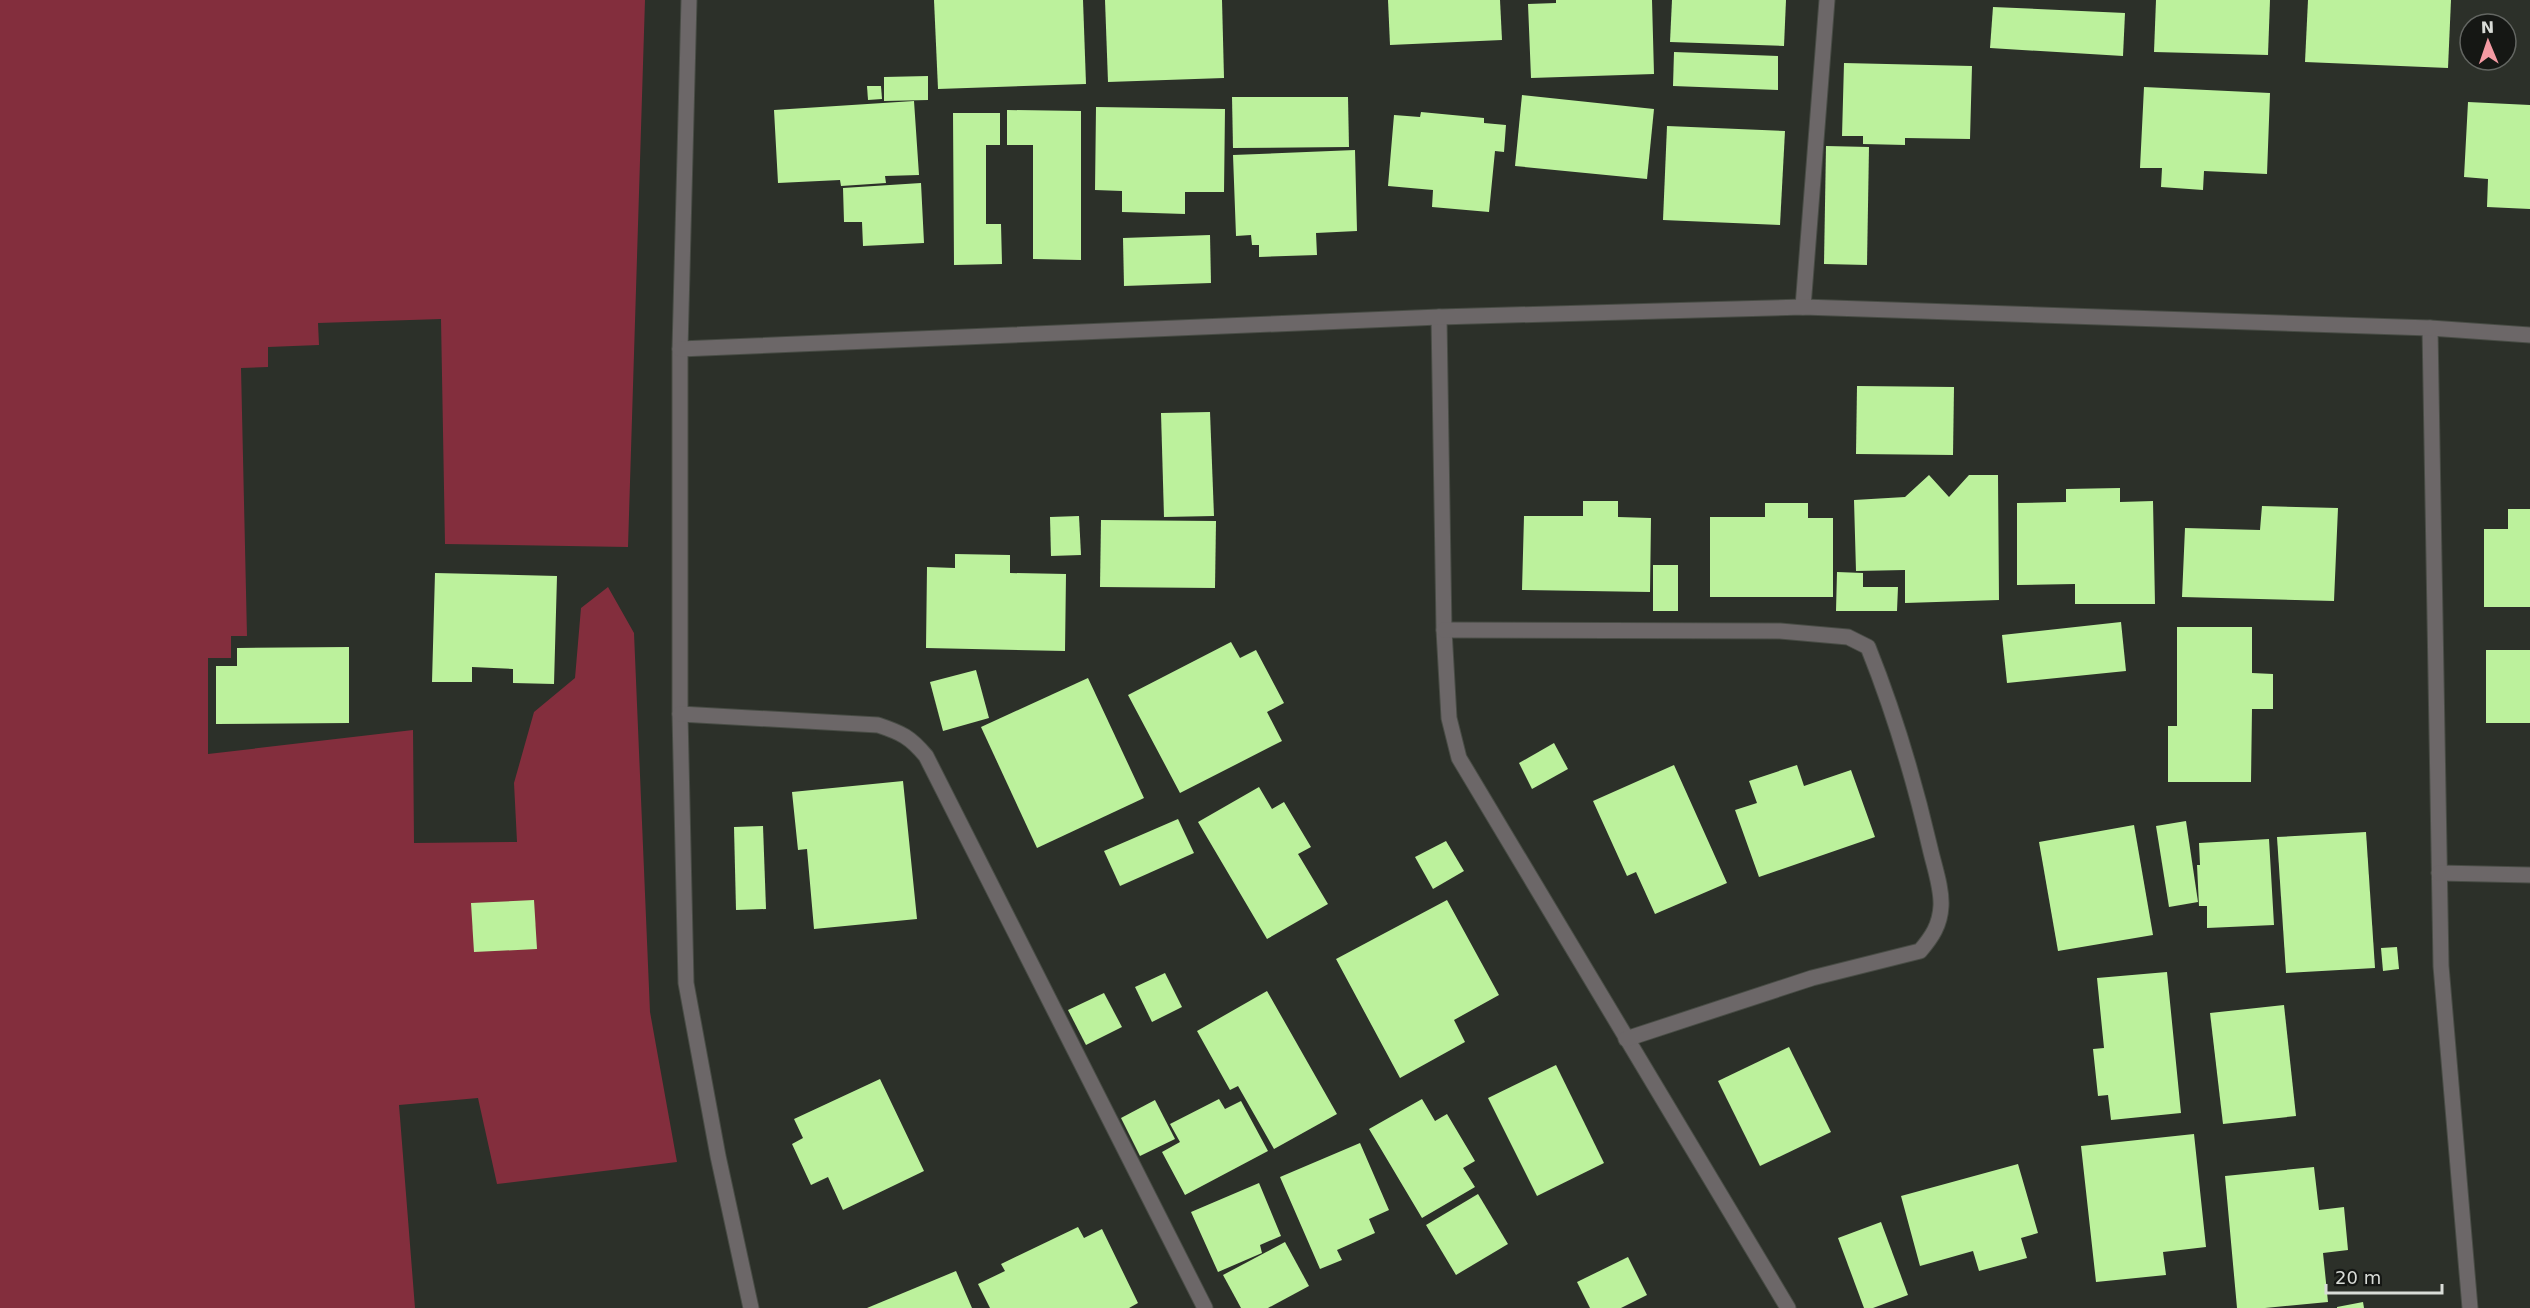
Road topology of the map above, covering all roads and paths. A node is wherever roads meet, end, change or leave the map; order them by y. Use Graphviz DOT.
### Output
graph roads {
  1 [pos="689,0"];
  2 [pos="1827,0"];
  3 [pos="1803,307"];
  4 [pos="1439,316"];
  5 [pos="2430,328"];
  6 [pos="2530,334"];
  7 [pos="680,349"];
  8 [pos="1444,630"];
  9 [pos="680,714"];
  10 [pos="2439,873"];
  11 [pos="2530,875"];
  12 [pos="1626,1039"];
  13 [pos="750,1308"];
  14 [pos="1205,1308"];
  15 [pos="1788,1308"];
  16 [pos="2470,1308"];
  1 -- 7 [label="street"];
  2 -- 3 [label="street"];
  3 -- 4 [label="street"];
  3 -- 5 [label="street"];
  4 -- 7 [label="street"];
  4 -- 8 [label="street"];
  5 -- 6 [label="street"];
  5 -- 10 [label="street"];
  7 -- 9 [label="street"];
  8 -- 12 [label="street"];
  8 -- 12 [label="street"];
  9 -- 13 [label="street"];
  9 -- 14 [label="street"];
  10 -- 11 [label="street"];
  10 -- 16 [label="street"];
  12 -- 15 [label="street"];
}
